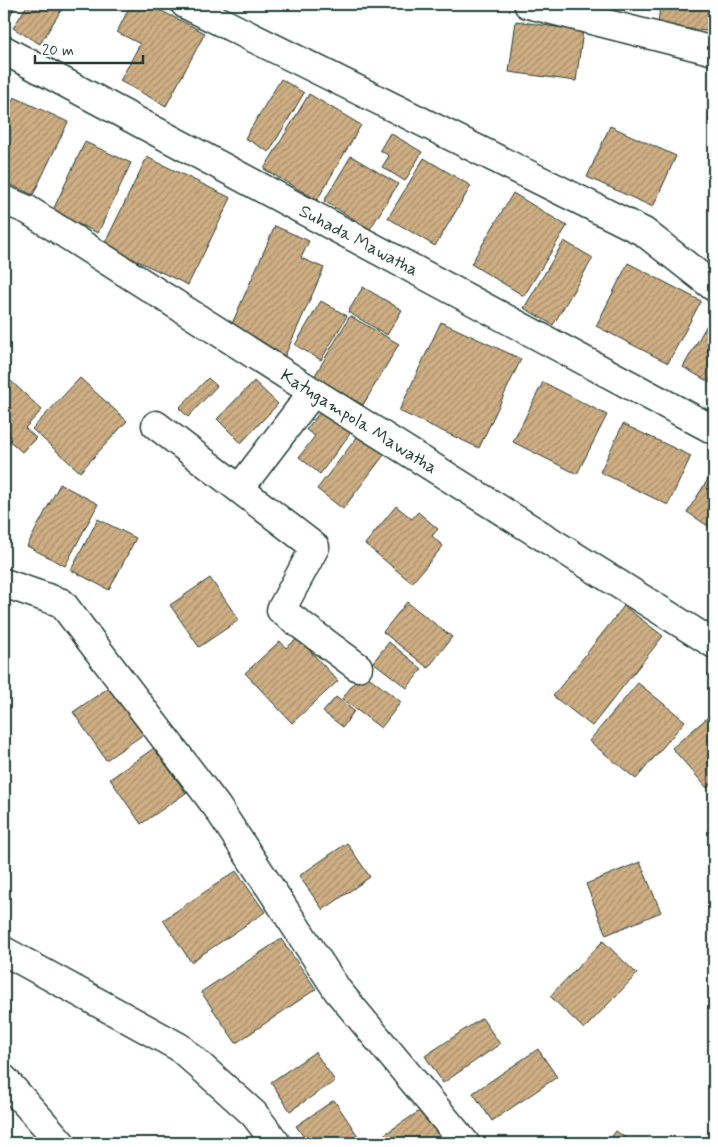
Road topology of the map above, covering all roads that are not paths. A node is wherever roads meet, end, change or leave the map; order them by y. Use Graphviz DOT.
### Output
graph roads {
  1 [pos="185,4"];
  2 [pos="528,4"];
  3 [pos="4,50"];
  4 [pos="714,51"];
  5 [pos="4,200"];
  6 [pos="714,287"];
  7 [pos="313,392"];
  8 [pos="156,425"];
  9 [pos="714,430"];
  10 [pos="240,488"];
  11 [pos="4,583"];
  12 [pos="714,644"];
  13 [pos="358,667"];
  14 [pos="4,951"];
  15 [pos="4,1079"];
  16 [pos="61,1143"];
  17 [pos="276,1143"];
  18 [pos="465,1143"];
  1 -- 6 [label="main road"];
  2 -- 4 [label="main road"];
  3 -- 9 [label="main road, Suhada Mawatha"];
  5 -- 7 [label="main road, Katugampola Mawatha"];
  7 -- 10 [label="main road"];
  7 -- 12 [label="main road, Katugampola Mawatha"];
  8 -- 10 [label="main road"];
  10 -- 13 [label="main road"];
  11 -- 18 [label="main road"];
  14 -- 17 [label="main road"];
  15 -- 16 [label="main road"];
}
